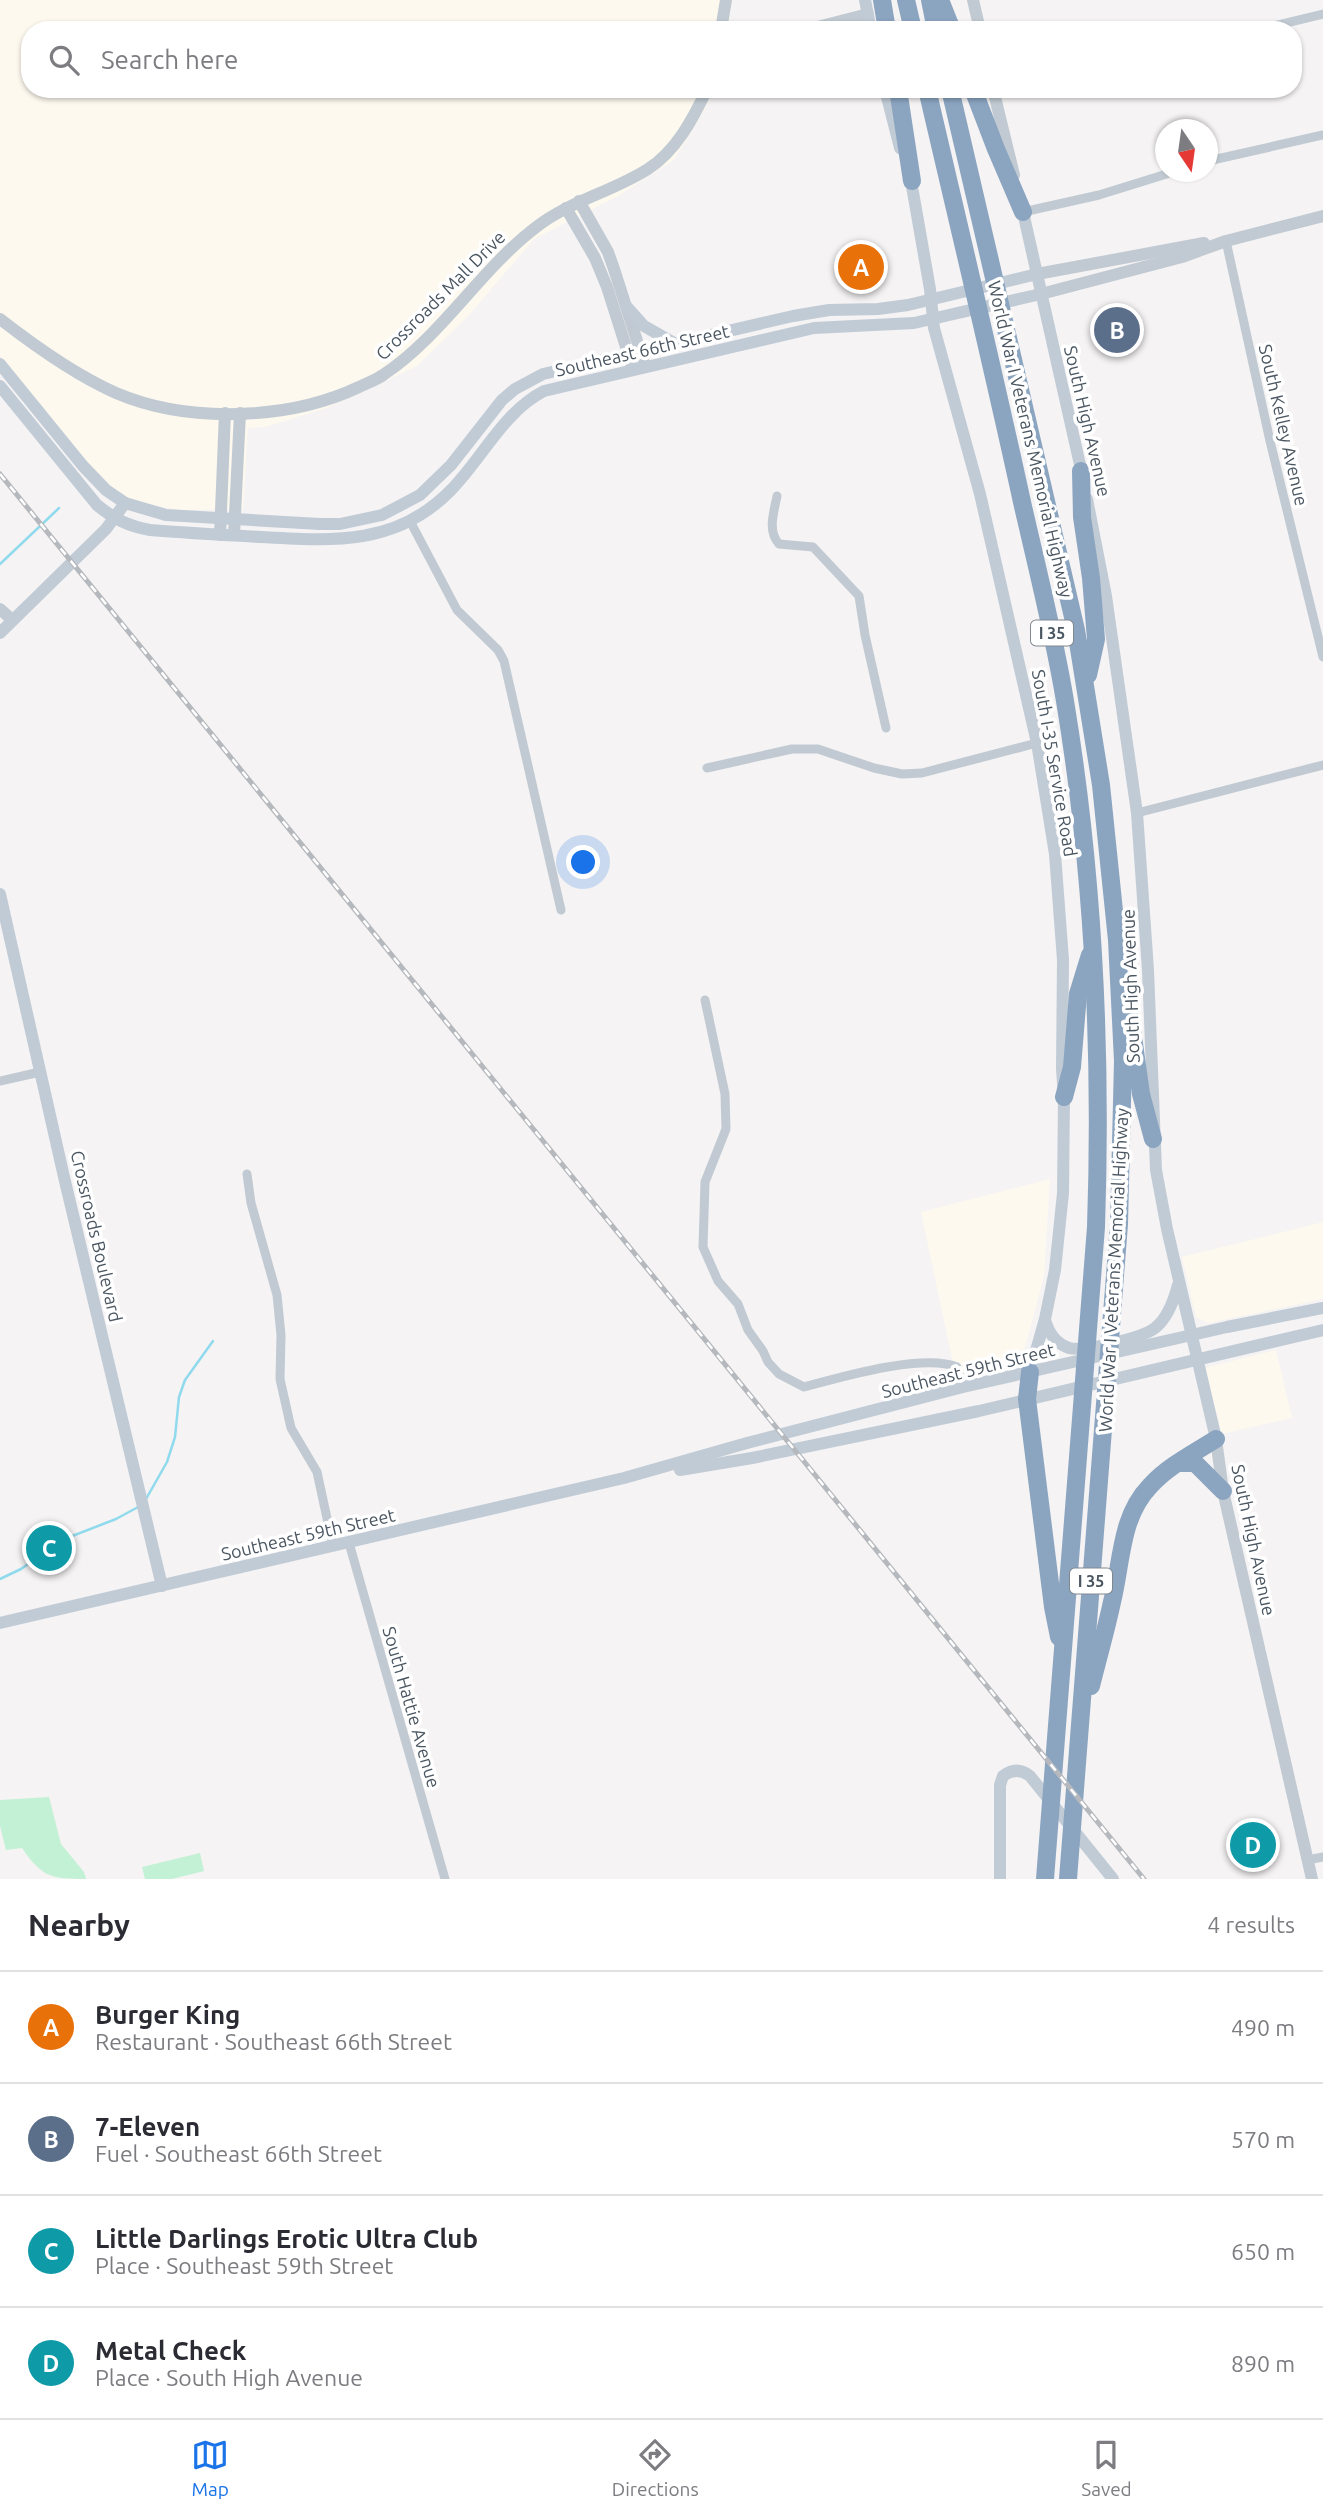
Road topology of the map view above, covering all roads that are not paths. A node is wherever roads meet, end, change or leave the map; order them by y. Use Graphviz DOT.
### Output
graph roads {
  1 [pos="726,0"];
  2 [pos="865,0"];
  3 [pos="882,0"];
  4 [pos="906,0"];
  5 [pos="930,0"];
  6 [pos="940,0"];
  7 [pos="973,0"];
  8 [pos="1323,14"];
  9 [pos="868,15"];
  10 [pos="722,21"];
  11 [pos="843,21"];
  12 [pos="869,21"];
  13 [pos="886,21"];
  14 [pos="911,21"];
  15 [pos="934,21"];
  16 [pos="948,21"];
  17 [pos="978,21"];
  18 [pos="1294,21"];
  19 [pos="703,98"];
  20 [pos="887,98"];
  21 [pos="899,98"];
  22 [pos="929,98"];
  23 [pos="952,98"];
  24 [pos="977,98"];
  25 [pos="995,98"];
  26 [pos="1323,135"];
  27 [pos="1218,159"];
  28 [pos="1155,178"];
  29 [pos="912,181"];
  30 [pos="579,201"];
  31 [pos="566,208"];
  32 [pos="1023,212"];
  33 [pos="1323,216"];
  34 [pos="1226,240"];
  35 [pos="1037,274"];
  36 [pos="1041,293"];
  37 [pos="931,298"];
  38 [pos="626,306"];
  39 [pos="0,319"];
  40 [pos="933,319"];
  41 [pos="674,343"];
  42 [pos="634,352"];
  43 [pos="0,364"];
  44 [pos="639,368"];
  45 [pos="0,386"];
  46 [pos="240,413"];
  47 [pos="225,414"];
  48 [pos="1081,471"];
  49 [pos="777,496"];
  50 [pos="125,503"];
  51 [pos="221,518"];
  52 [pos="113,519"];
  53 [pos="235,519"];
  54 [pos="410,521"];
  55 [pos="220,535"];
  56 [pos="234,535"];
  57 [pos="0,609"];
  58 [pos="11,620"];
  59 [pos="0,633"];
  60 [pos="1323,657"];
  61 [pos="1086,685"];
  62 [pos="886,728"];
  63 [pos="1037,743"];
  64 [pos="1323,765"];
  65 [pos="707,768"];
  66 [pos="1137,813"];
  67 [pos="0,894"];
  68 [pos="561,910"];
  69 [pos="1117,940"];
  70 [pos="1094,941"];
  71 [pos="705,1000"];
  72 [pos="40,1072"];
  73 [pos="0,1081"];
  74 [pos="1064,1097"];
  75 [pos="1153,1139"];
  76 [pos="247,1174"];
  77 [pos="1179,1282"];
  78 [pos="1323,1308"];
  79 [pos="1045,1320"];
  80 [pos="1323,1330"];
  81 [pos="1191,1335"];
  82 [pos="1197,1361"];
  83 [pos="1030,1372"];
  84 [pos="962,1387"];
  85 [pos="1027,1399"];
  86 [pos="1216,1439"];
  87 [pos="1178,1463"];
  88 [pos="624,1478"];
  89 [pos="1223,1491"];
  90 [pos="349,1543"];
  91 [pos="334,1546"];
  92 [pos="162,1586"];
  93 [pos="0,1623"];
  94 [pos="1062,1654"];
  95 [pos="1079,1733"];
  96 [pos="1323,1857"];
  97 [pos="1308,1860"];
  98 [pos="1069,1871"];
  99 [pos="445,1879"];
  100 [pos="1000,1879"];
  101 [pos="1045,1879"];
  102 [pos="1113,1879"];
  103 [pos="1312,1879"];
  1 -- 10 [label="street"];
  2 -- 9 [label="main road"];
  3 -- 13 [label="highway"];
  4 -- 14 [label="highway"];
  5 -- 15 [label="highway"];
  6 -- 16 [label="highway"];
  7 -- 17 [label="street"];
  8 -- 18 [label="street"];
  9 -- 11 [label="street"];
  9 -- 12 [label="main road"];
  19 -- 30 [label="street, Crossroads Mall Drive"];
  20 -- 29 [label="main road, South I-35 Service Road"];
  21 -- 29 [label="highway"];
  22 -- 70 [label="highway, World War I Veterans Memorial Highway / I 35"];
  23 -- 61 [label="highway, World War I Veterans Memorial Highway / I 35"];
  24 -- 32 [label="highway"];
  25 -- 32 [label="street, South High Avenue"];
  26 -- 27 [label="street"];
  28 -- 32 [label="street"];
  29 -- 37 [label="main road, South I-35 Service Road"];
  30 -- 31 [label="street, Crossroads Mall Drive"];
  30 -- 38 [label="street"];
  31 -- 42 [label="street"];
  31 -- 46 [label="street, Crossroads Mall Drive"];
  32 -- 35 [label="main road, South High Avenue"];
  33 -- 34 [label="street, Southeast 66th Street"];
  34 -- 35 [label="street, Southeast 66th Street"];
  34 -- 36 [label="street, Southeast 66th Street"];
  34 -- 60 [label="street, South Kelley Avenue"];
  35 -- 36 [label="main road, South High Avenue"];
  35 -- 37 [label="main road, Southeast 66th Street"];
  36 -- 40 [label="main road, Southeast 66th Street"];
  36 -- 48 [label="main road, South High Avenue"];
  37 -- 40 [label="main road, South I-35 Service Road"];
  37 -- 41 [label="main road, Southeast 66th Street"];
  38 -- 41 [label="main road"];
  38 -- 42 [label="street"];
  39 -- 47 [label="street, Crossroads Mall Drive"];
  40 -- 44 [label="main road, Southeast 66th Street"];
  40 -- 63 [label="main road, South I-35 Service Road"];
  41 -- 42 [label="main road, Southeast 66th Street"];
  42 -- 44 [label="street"];
  42 -- 53 [label="main road, Southeast 66th Street"];
  43 -- 50 [label="main road"];
  44 -- 54 [label="main road, Southeast 66th Street"];
  45 -- 52 [label="main road"];
  46 -- 47 [label="street, Crossroads Mall Drive"];
  46 -- 53 [label="street"];
  47 -- 51 [label="street"];
  48 -- 61 [label="highway"];
  48 -- 66 [label="main road, South High Avenue"];
  49 -- 62 [label="street"];
  50 -- 51 [label="main road, Southeast 66th Street"];
  50 -- 52 [label="main road"];
  51 -- 53 [label="main road, Southeast 66th Street"];
  51 -- 55 [label="street"];
  52 -- 55 [label="main road, Southeast 66th Street"];
  52 -- 58 [label="main road"];
  53 -- 56 [label="street"];
  54 -- 56 [label="main road, Southeast 66th Street"];
  54 -- 68 [label="street"];
  55 -- 56 [label="main road, Southeast 66th Street"];
  57 -- 58 [label="street"];
  58 -- 59 [label="main road"];
  61 -- 69 [label="highway, World War I Veterans Memorial Highway / I 35"];
  63 -- 65 [label="street"];
  63 -- 74 [label="main road, South I-35 Service Road"];
  64 -- 66 [label="street"];
  66 -- 75 [label="main road, South High Avenue"];
  67 -- 72 [label="main road, Crossroads Boulevard"];
  69 -- 75 [label="highway"];
  69 -- 95 [label="highway, World War I Veterans Memorial Highway / I 35"];
  70 -- 74 [label="highway"];
  70 -- 94 [label="highway, World War I Veterans Memorial Highway / I 35"];
  71 -- 84 [label="street"];
  72 -- 73 [label="street"];
  72 -- 92 [label="main road, Crossroads Boulevard"];
  74 -- 79 [label="main road, South I-35 Service Road"];
  75 -- 77 [label="main road, South High Avenue"];
  76 -- 91 [label="street"];
  77 -- 79 [label="main road"];
  77 -- 81 [label="main road, South High Avenue"];
  78 -- 81 [label="main road, Southeast 59th Street"];
  79 -- 83 [label="main road, South I-35 Service Road"];
  80 -- 82 [label="main road, Southeast 59th Street"];
  81 -- 82 [label="main road, South High Avenue"];
  81 -- 83 [label="main road, Southeast 59th Street"];
  82 -- 85 [label="main road, Southeast 59th Street"];
  82 -- 86 [label="main road, South High Avenue"];
  83 -- 84 [label="main road, Southeast 59th Street"];
  83 -- 85 [label="highway"];
  84 -- 88 [label="main road, Southeast 59th Street"];
  85 -- 88 [label="main road, Southeast 59th Street"];
  85 -- 94 [label="highway"];
  86 -- 87 [label="highway"];
  86 -- 89 [label="street, South High Avenue"];
  87 -- 89 [label="highway"];
  87 -- 95 [label="highway"];
  88 -- 90 [label="main road, Southeast 59th Street"];
  89 -- 97 [label="street, South High Avenue"];
  90 -- 91 [label="main road, Southeast 59th Street"];
  90 -- 99 [label="street, South Hattie Avenue"];
  91 -- 92 [label="main road, Southeast 59th Street"];
  92 -- 93 [label="main road, Southeast 59th Street"];
  94 -- 101 [label="highway, World War I Veterans Memorial Highway / I 35"];
  95 -- 98 [label="highway, World War I Veterans Memorial Highway / I 35"];
  96 -- 97 [label="street"];
  97 -- 103 [label="street, South High Avenue"];
  100 -- 102 [label="main road"];
}
